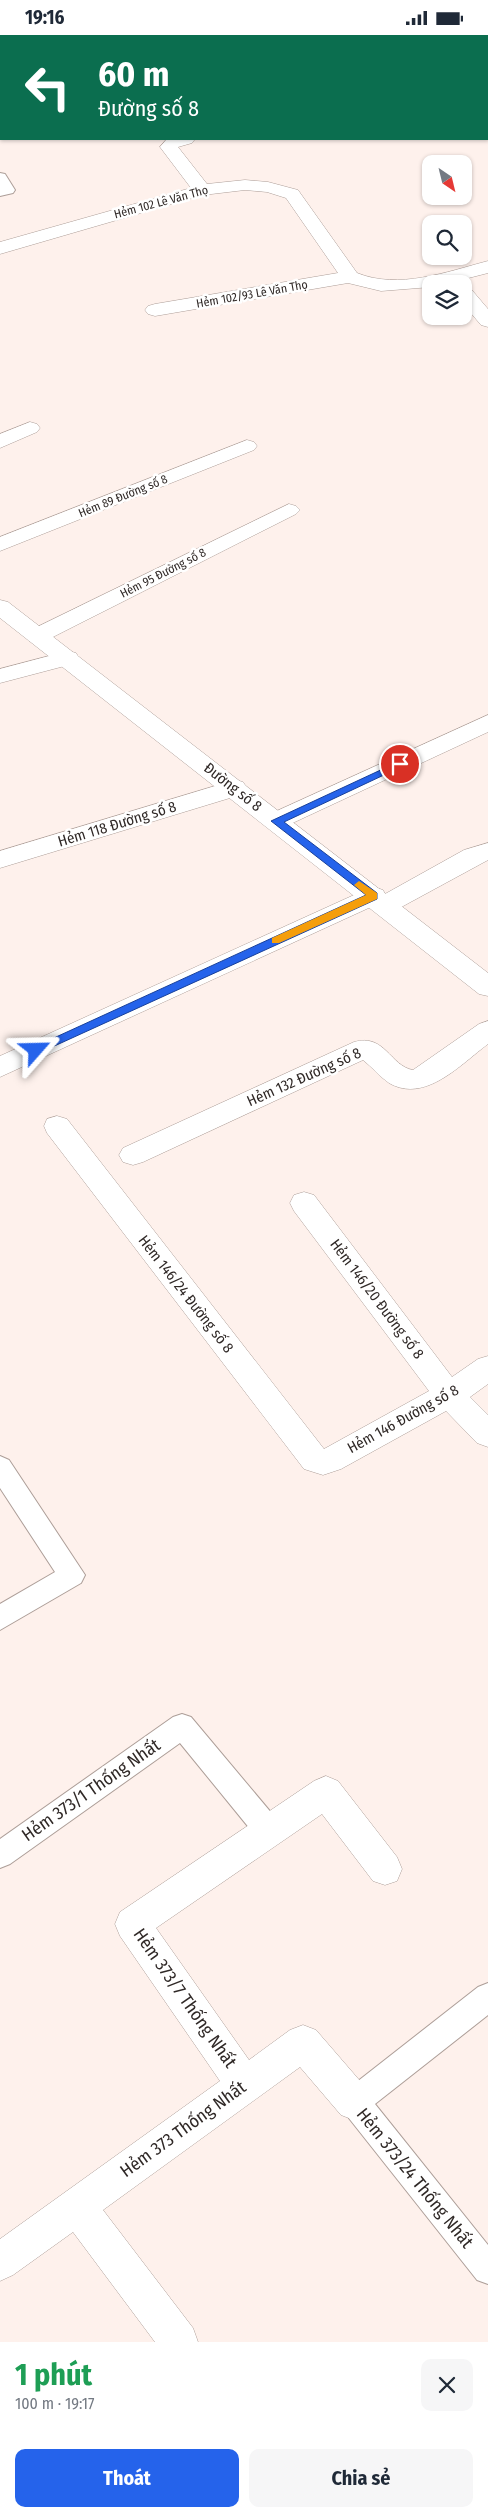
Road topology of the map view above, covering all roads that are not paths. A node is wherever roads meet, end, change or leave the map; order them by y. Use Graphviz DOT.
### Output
graph roads {
  1 [pos="183,140"];
  2 [pos="0,177"];
  3 [pos="202,190"];
  4 [pos="0,192"];
  5 [pos="0,248"];
  6 [pos="488,267"];
  7 [pos="468,275"];
  8 [pos="350,277"];
  9 [pos="422,283"];
  10 [pos="472,302"];
  11 [pos="154,310"];
  12 [pos="488,321"];
  13 [pos="30,428"];
  14 [pos="0,442"];
  15 [pos="247,446"];
  16 [pos="289,510"];
  17 [pos="0,545"];
  18 [pos="0,607"];
  19 [pos="37,636"];
  20 [pos="68,658"];
  21 [pos="0,676"];
  22 [pos="488,723"];
  23 [pos="235,788"];
  24 [pos="276,821"];
  25 [pos="488,851"];
  26 [pos="0,860"];
  27 [pos="379,900"];
  28 [pos="488,987"];
  29 [pos="488,1031"];
  30 [pos="0,1067"];
  31 [pos="57,1126"];
  32 [pos="133,1155"];
  33 [pos="304,1203"];
  34 [pos="488,1368"];
  35 [pos="449,1395"];
  36 [pos="488,1434"];
  37 [pos="315,1460"];
  38 [pos="0,1467"];
  39 [pos="0,1618"];
  40 [pos="269,1831"];
  41 [pos="0,1855"];
  42 [pos="385,1869"];
  43 [pos="488,1997"];
  44 [pos="245,2085"];
  45 [pos="354,2103"];
  46 [pos="78,2206"];
  47 [pos="0,2262"];
  48 [pos="488,2269"];
  49 [pos="178,2342"];
  1 -- 3 [label="street"];
  2 -- 4 [label="lane"];
  3 -- 5 [label="street, Hẻm 102 Lê Văn Thọ"];
  3 -- 8 [label="street, Hẻm 102 Lê Văn Thọ"];
  6 -- 7 [label="street"];
  8 -- 9 [label="street"];
  8 -- 11 [label="street, Hẻm 102/93 Lê Văn Thọ"];
  10 -- 12 [label="street"];
  13 -- 14 [label="street"];
  15 -- 17 [label="street, Hẻm 89 Đường số 8"];
  16 -- 19 [label="street, Hẻm 95 Đường số 8"];
  18 -- 19 [label="street, Đường số 8"];
  19 -- 20 [label="street, Đường số 8"];
  20 -- 21 [label="street"];
  20 -- 23 [label="street, Đường số 8"];
  22 -- 24 [label="street"];
  23 -- 24 [label="street, Đường số 8"];
  23 -- 26 [label="street, Hẻm 118 Đường số 8"];
  24 -- 27 [label="street, Đường số 8"];
  25 -- 27 [label="street"];
  27 -- 28 [label="street, Đường số 8"];
  27 -- 30 [label="street"];
  29 -- 32 [label="street, Hẻm 132 Đường số 8"];
  31 -- 37 [label="street, Hẻm 146/24 Đường số 8"];
  33 -- 35 [label="street, Hẻm 146/20 Đường số 8"];
  34 -- 35 [label="street, Hẻm 146 Đường số 8"];
  35 -- 36 [label="street, Hẻm 146/20 Đường số 8"];
  35 -- 37 [label="street, Hẻm 146 Đường số 8"];
  38 -- 39 [label="lane"];
  40 -- 41 [label="lane, Hẻm 373/1 Thống Nhất"];
  40 -- 42 [label="street, Hẻm 373/7 Thống Nhất"];
  40 -- 44 [label="street, Hẻm 373/7 Thống Nhất"];
  43 -- 45 [label="lane, Hẻm 373/24 Thống Nhất"];
  44 -- 45 [label="street, Hẻm 373 Thống Nhất"];
  44 -- 46 [label="street, Hẻm 373 Thống Nhất"];
  45 -- 48 [label="lane, Hẻm 373/24 Thống Nhất"];
  46 -- 47 [label="street, Hẻm 373 Thống Nhất"];
  46 -- 49 [label="street"];
}
